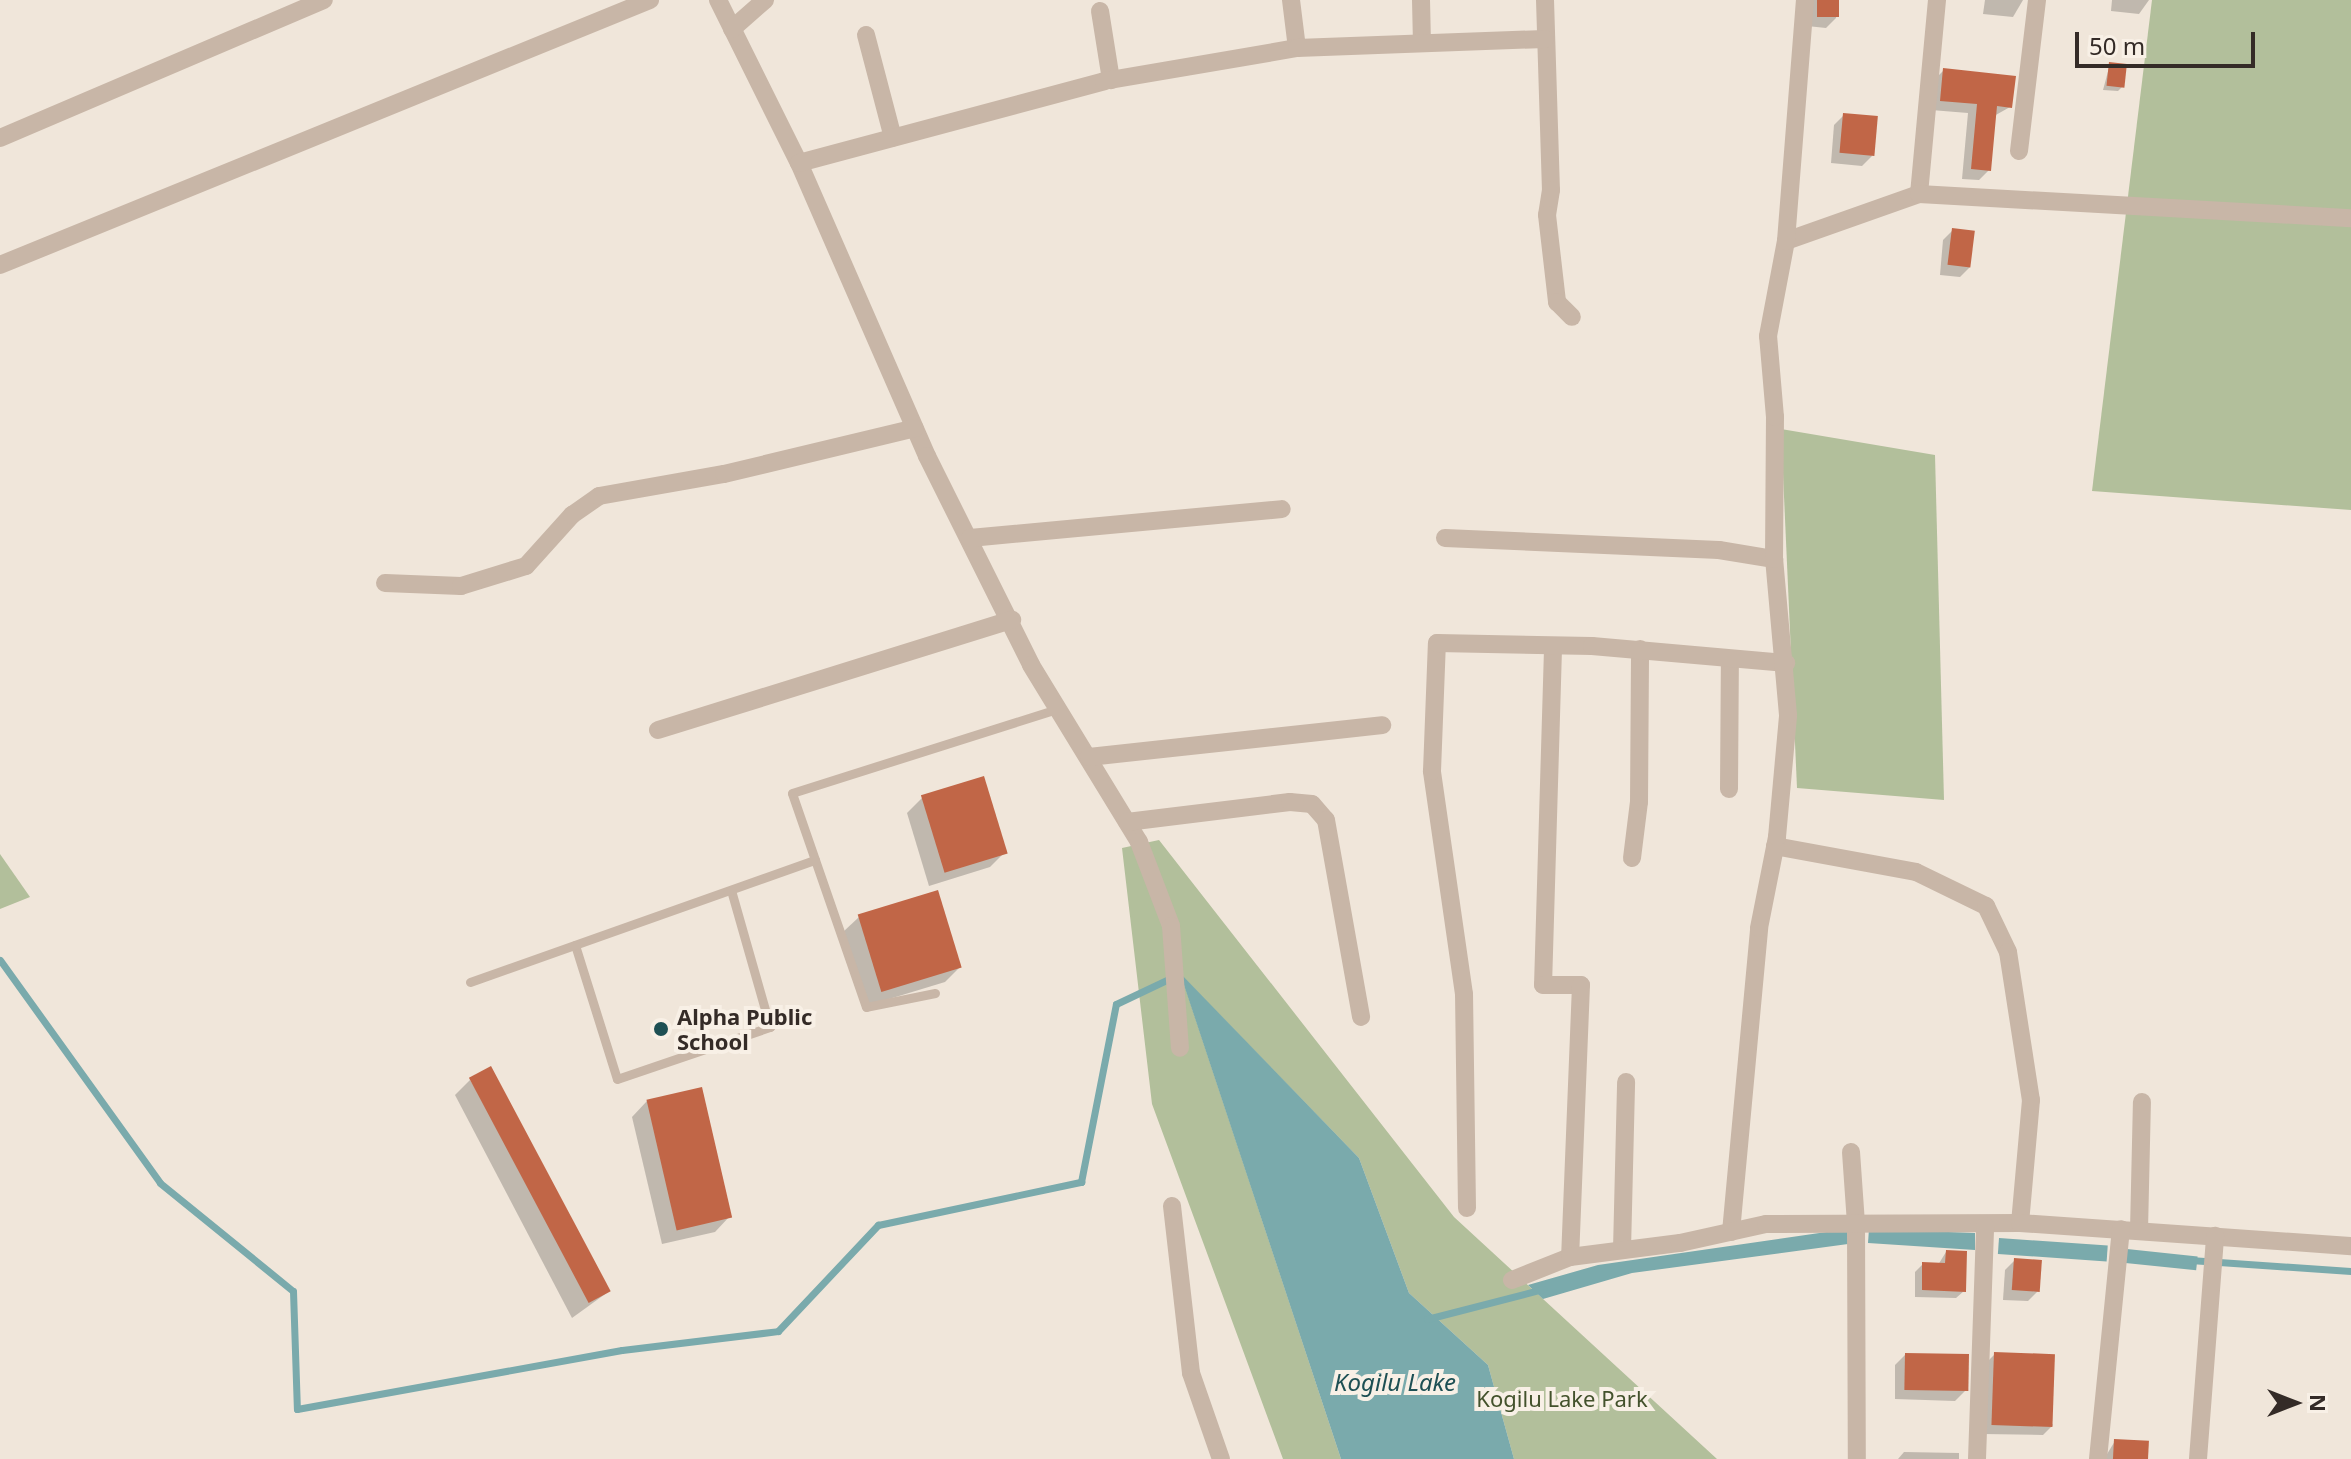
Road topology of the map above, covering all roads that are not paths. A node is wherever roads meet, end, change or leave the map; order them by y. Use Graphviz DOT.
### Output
graph roads {
  1 [pos="324,0"];
  2 [pos="650,0"];
  3 [pos="718,0"];
  4 [pos="765,0"];
  5 [pos="1291,0"];
  6 [pos="1421,0"];
  7 [pos="1545,0"];
  8 [pos="1805,0"];
  9 [pos="1937,0"];
  10 [pos="2037,0"];
  11 [pos="1100,11"];
  12 [pos="732,29"];
  13 [pos="866,35"];
  14 [pos="1545,39"];
  15 [pos="1422,43"];
  16 [pos="1297,48"];
  17 [pos="1111,80"];
  18 [pos="0,138"];
  19 [pos="893,138"];
  20 [pos="2019,151"];
  21 [pos="799,163"];
  22 [pos="1919,194"];
  23 [pos="2351,218"];
  24 [pos="1786,241"];
  25 [pos="0,265"];
  26 [pos="1572,317"];
  27 [pos="915,428"];
  28 [pos="1282,509"];
  29 [pos="970,538"];
  30 [pos="1445,538"];
  31 [pos="1774,559"];
  32 [pos="385,583"];
  33 [pos="1012,620"];
  34 [pos="1553,649"];
  35 [pos="1640,649"];
  36 [pos="1730,659"];
  37 [pos="1786,663"];
  38 [pos="1057,709"];
  39 [pos="1382,725"];
  40 [pos="658,730"];
  41 [pos="1089,757"];
  42 [pos="1729,789"];
  43 [pos="1127,822"];
  44 [pos="1775,846"];
  45 [pos="1632,858"];
  46 [pos="815,860"];
  47 [pos="731,890"];
  48 [pos="575,945"];
  49 [pos="470,982"];
  50 [pos="935,993"];
  51 [pos="1361,1017"];
  52 [pos="1180,1048"];
  53 [pos="1626,1082"];
  54 [pos="2142,1102"];
  55 [pos="1851,1152"];
  56 [pos="1172,1206"];
  57 [pos="1467,1208"];
  58 [pos="1856,1223"];
  59 [pos="2020,1223"];
  60 [pos="1985,1226"];
  61 [pos="2130,1230"];
  62 [pos="1731,1232"];
  63 [pos="2215,1236"];
  64 [pos="2351,1246"];
  65 [pos="1622,1250"];
  66 [pos="1570,1257"];
  67 [pos="1512,1280"];
  68 [pos="1221,1459"];
  69 [pos="1857,1459"];
  70 [pos="1977,1459"];
  71 [pos="2098,1459"];
  72 [pos="2198,1459"];
  1 -- 18 [label="street"];
  2 -- 25 [label="street"];
  3 -- 12 [label="street"];
  4 -- 12 [label="street"];
  5 -- 16 [label="street"];
  6 -- 15 [label="street"];
  7 -- 14 [label="street"];
  8 -- 24 [label="street"];
  9 -- 22 [label="street"];
  10 -- 20 [label="street"];
  11 -- 17 [label="street"];
  12 -- 21 [label="street"];
  13 -- 19 [label="street"];
  14 -- 15 [label="street"];
  14 -- 26 [label="street"];
  15 -- 16 [label="street"];
  16 -- 17 [label="street"];
  17 -- 19 [label="street"];
  19 -- 21 [label="street"];
  21 -- 27 [label="street"];
  22 -- 23 [label="street"];
  22 -- 24 [label="street"];
  24 -- 31 [label="street"];
  27 -- 29 [label="street"];
  27 -- 32 [label="street"];
  28 -- 29 [label="street"];
  29 -- 33 [label="street"];
  30 -- 31 [label="street"];
  31 -- 37 [label="street"];
  33 -- 38 [label="street"];
  33 -- 40 [label="street"];
  34 -- 35 [label="street"];
  34 -- 57 [label="street"];
  34 -- 66 [label="street"];
  35 -- 36 [label="street"];
  35 -- 45 [label="street"];
  36 -- 37 [label="street"];
  36 -- 42 [label="street"];
  37 -- 44 [label="street"];
  38 -- 41 [label="street"];
  38 -- 46 [label="lane"];
  39 -- 41 [label="street"];
  41 -- 43 [label="street"];
  43 -- 51 [label="street"];
  43 -- 52 [label="street"];
  44 -- 59 [label="street"];
  44 -- 62 [label="street"];
  46 -- 47 [label="lane"];
  46 -- 50 [label="lane"];
  47 -- 48 [label="lane"];
  47 -- 48 [label="lane"];
  48 -- 49 [label="lane"];
  53 -- 65 [label="street"];
  54 -- 61 [label="street"];
  55 -- 58 [label="street"];
  56 -- 68 [label="street"];
  58 -- 60 [label="street"];
  58 -- 62 [label="street"];
  58 -- 69 [label="street"];
  59 -- 60 [label="street"];
  59 -- 61 [label="street"];
  60 -- 70 [label="street"];
  61 -- 63 [label="street"];
  61 -- 71 [label="street"];
  62 -- 65 [label="street"];
  63 -- 64 [label="street"];
  63 -- 72 [label="street"];
  65 -- 66 [label="street"];
  66 -- 67 [label="street"];
}
